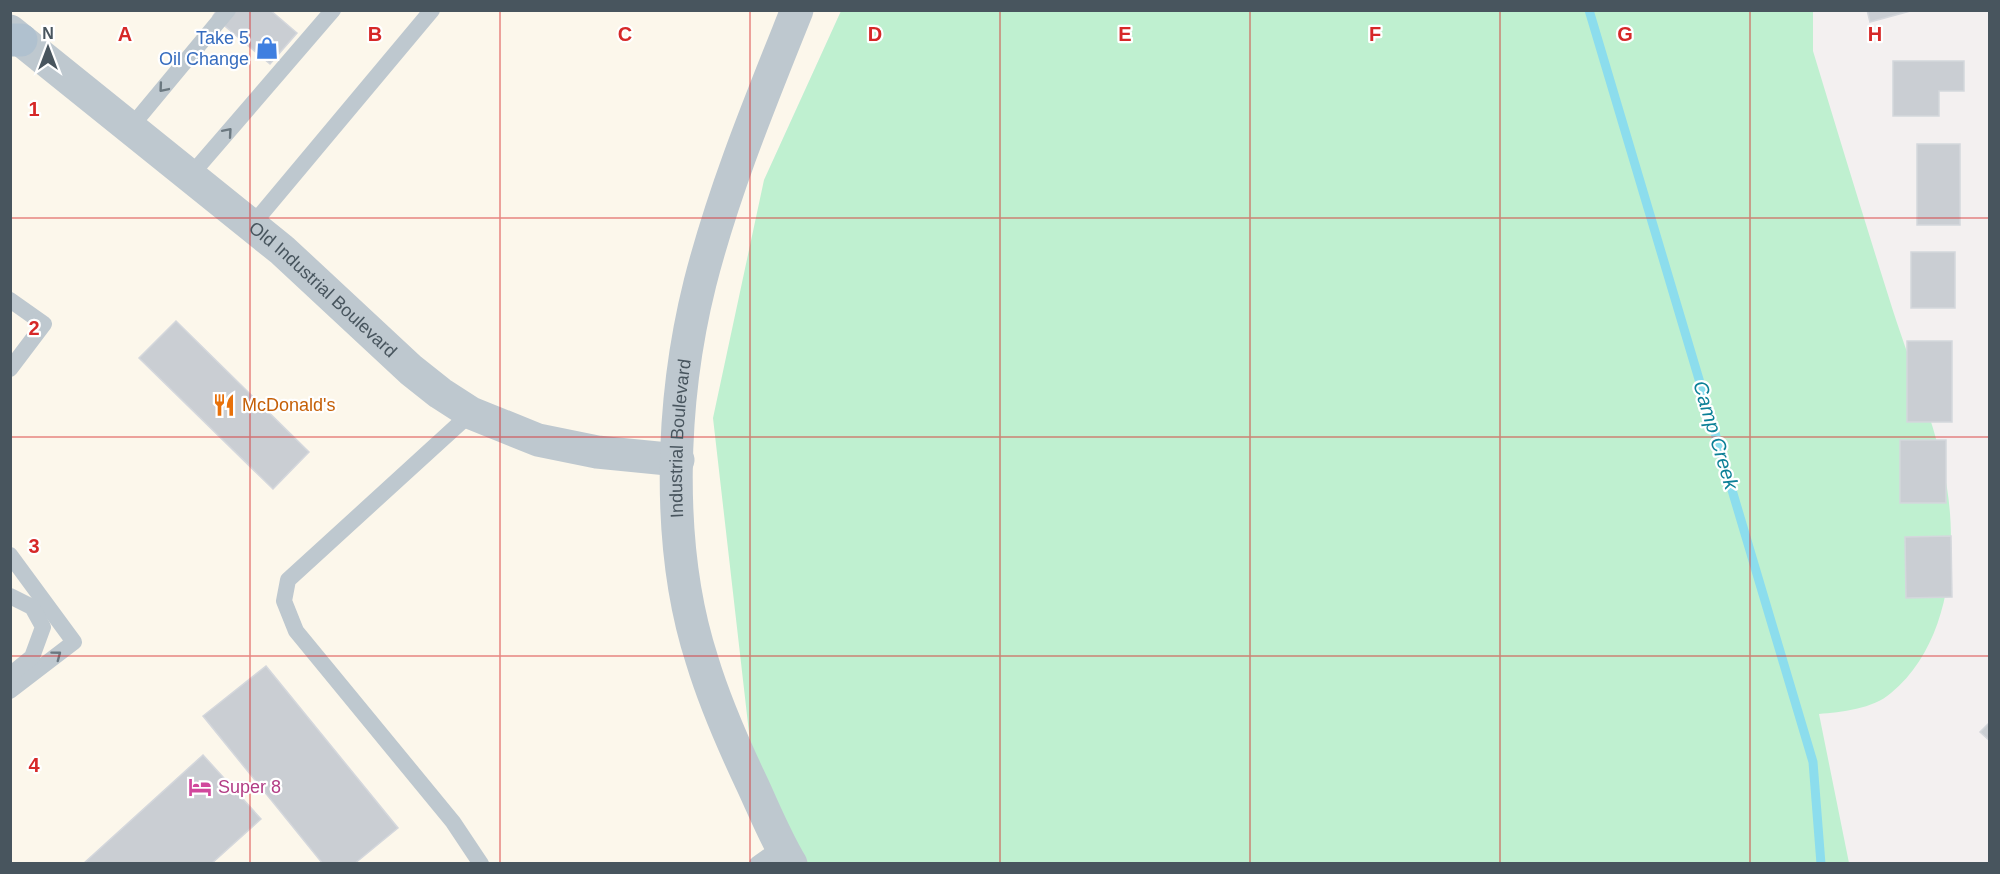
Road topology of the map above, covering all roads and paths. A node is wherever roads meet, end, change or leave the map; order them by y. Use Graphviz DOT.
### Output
graph roads {
  1 [pos="228,10"];
  2 [pos="333,10"];
  3 [pos="432,10"];
  4 [pos="797,10"];
  5 [pos="14,37"];
  6 [pos="130,128"];
  7 [pos="190,176"];
  8 [pos="252,225"];
  9 [pos="10,300"];
  10 [pos="10,369"];
  11 [pos="471,413"];
  12 [pos="678,460"];
  13 [pos="10,555"];
  14 [pos="10,596"];
  15 [pos="10,675"];
  16 [pos="10,691"];
  17 [pos="777,858"];
  18 [pos="481,864"];
  1 -- 6 [label="lane, one-way"];
  7 -- 2 [label="lane, one-way"];
  3 -- 8 [label="lane"];
  4 -- 12 [label="street, Industrial Boulevard"];
  5 -- 6 [label="street, Old Industrial Boulevard"];
  6 -- 7 [label="street, Old Industrial Boulevard"];
  7 -- 8 [label="street, Old Industrial Boulevard"];
  8 -- 11 [label="street, Old Industrial Boulevard"];
  9 -- 10 [label="lane"];
  11 -- 12 [label="street, Old Industrial Boulevard"];
  11 -- 18 [label="lane"];
  12 -- 17 [label="street, Industrial Boulevard"];
  16 -- 13 [label="lane, one-way"];
  14 -- 15 [label="lane"];
}
